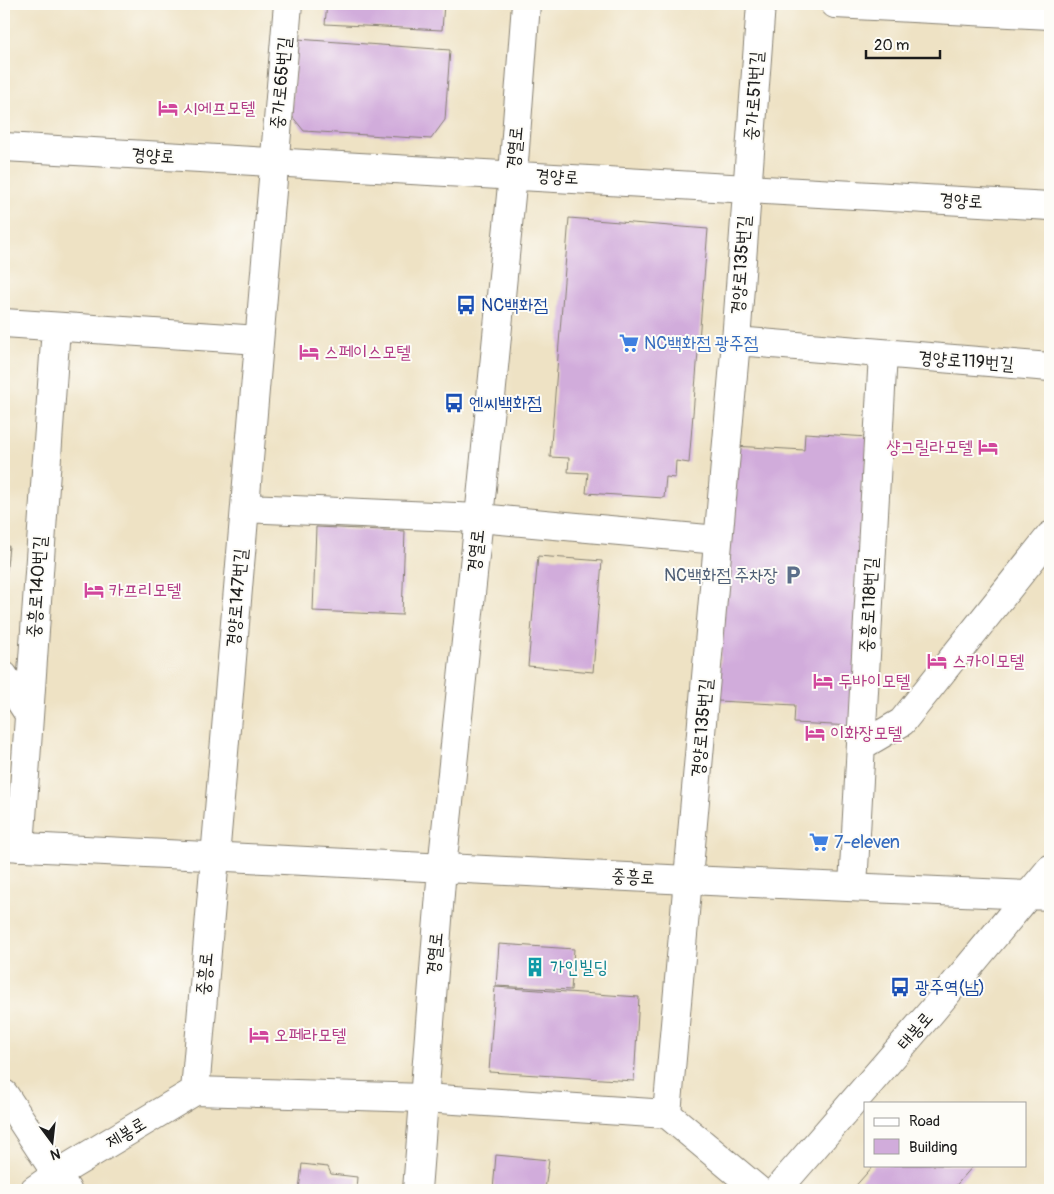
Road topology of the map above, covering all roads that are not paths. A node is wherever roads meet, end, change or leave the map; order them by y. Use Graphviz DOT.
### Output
graph roads {
  1 [pos="288,4"];
  2 [pos="526,4"];
  3 [pos="761,4"];
  4 [pos="835,4"];
  5 [pos="1050,15"];
  6 [pos="4,147"];
  7 [pos="274,162"];
  8 [pos="513,175"];
  9 [pos="747,188"];
  10 [pos="1050,206"];
  11 [pos="4,323"];
  12 [pos="56,327"];
  13 [pos="259,340"];
  14 [pos="736,341"];
  15 [pos="883,354"];
  16 [pos="1050,367"];
  17 [pos="245,508"];
  18 [pos="479,518"];
  19 [pos="1050,536"];
  20 [pos="718,540"];
  21 [pos="4,676"];
  22 [pos="28,712"];
  23 [pos="861,746"];
  24 [pos="12,847"];
  25 [pos="215,856"];
  26 [pos="442,868"];
  27 [pos="1050,869"];
  28 [pos="688,880"];
  29 [pos="854,886"];
  30 [pos="1040,895"];
  31 [pos="195,1091"];
  32 [pos="4,1094"];
  33 [pos="424,1098"];
  34 [pos="667,1114"];
  35 [pos="62,1182"];
  36 [pos="34,1190"];
  37 [pos="417,1190"];
  38 [pos="758,1190"];
  39 [pos="778,1190"];
  1 -- 7 [label="street, 중가로65번길"];
  2 -- 8 [label="street, 경열로"];
  3 -- 9 [label="street, 중가로51번길"];
  4 -- 5 [label="street"];
  6 -- 7 [label="street, 경양로"];
  7 -- 8 [label="street, 경양로"];
  7 -- 13 [label="street, 경양로147번길"];
  8 -- 9 [label="street, 경양로"];
  8 -- 18 [label="street, 경열로"];
  9 -- 10 [label="street, 경양로"];
  9 -- 14 [label="street, 경양로135번길"];
  11 -- 12 [label="street"];
  12 -- 13 [label="street"];
  12 -- 22 [label="street, 중흥로140번길"];
  13 -- 17 [label="street, 경양로147번길"];
  14 -- 15 [label="street"];
  14 -- 20 [label="street, 경양로135번길"];
  15 -- 16 [label="street, 경양로119번길"];
  15 -- 23 [label="street, 중흥로118번길"];
  17 -- 18 [label="street"];
  17 -- 25 [label="street, 경양로147번길"];
  18 -- 20 [label="street"];
  18 -- 26 [label="street, 경열로"];
  19 -- 23 [label="street"];
  20 -- 28 [label="street, 경양로135번길"];
  21 -- 22 [label="street"];
  22 -- 24 [label="street, 중흥로140번길"];
  23 -- 29 [label="street, 중흥로118번길"];
  24 -- 25 [label="street, 중흥로"];
  25 -- 26 [label="street, 중흥로"];
  25 -- 31 [label="street, 중흥로"];
  26 -- 28 [label="street, 중흥로"];
  26 -- 33 [label="street, 경열로"];
  27 -- 30 [label="street, 태봉로"];
  28 -- 29 [label="street, 중흥로"];
  28 -- 34 [label="street, 경양로135번길"];
  29 -- 30 [label="street, 중흥로"];
  30 -- 39 [label="street, 태봉로"];
  31 -- 33 [label="street"];
  31 -- 35 [label="street, 제봉로"];
  32 -- 35 [label="street"];
  33 -- 34 [label="street"];
  33 -- 37 [label="street, 경열로"];
  34 -- 38 [label="street"];
  35 -- 36 [label="street, 제봉로"];
}
